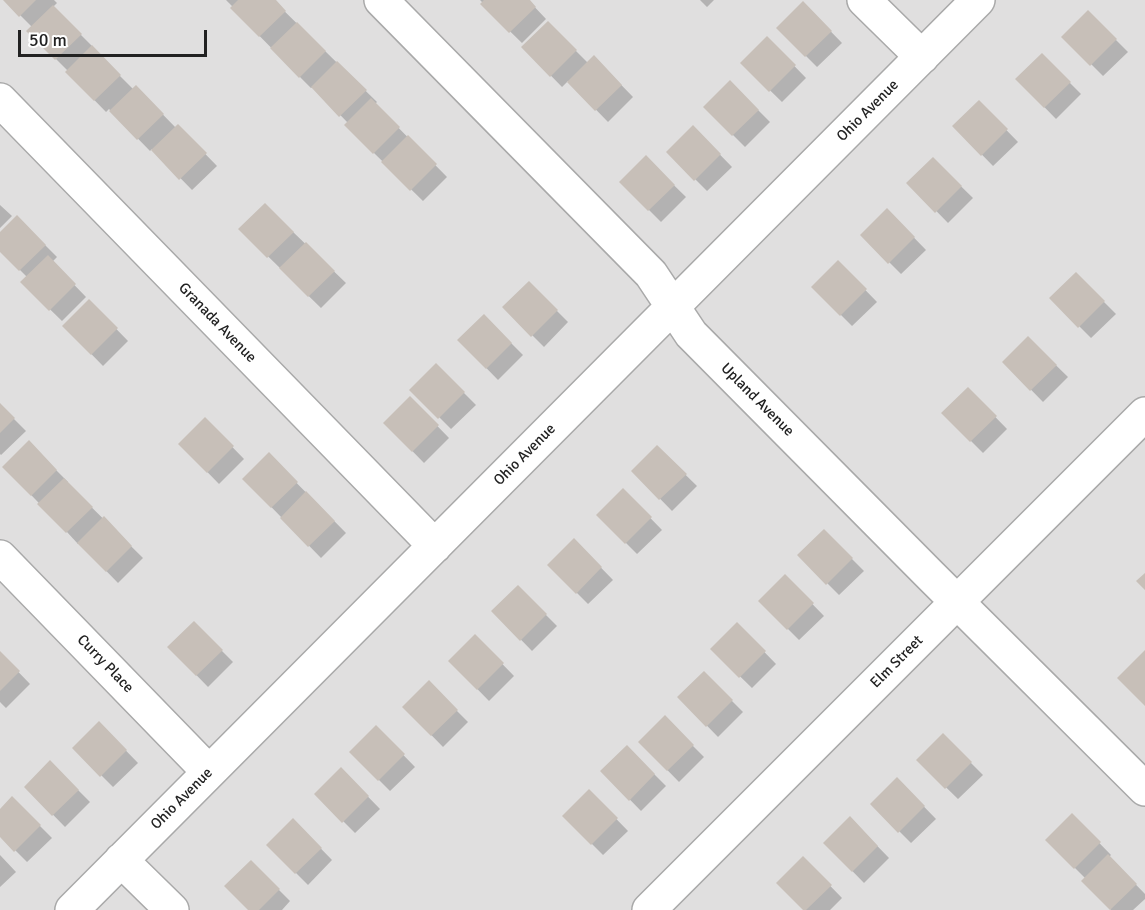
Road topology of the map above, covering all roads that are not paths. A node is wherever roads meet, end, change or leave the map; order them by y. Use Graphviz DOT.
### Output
graph roads {
  1 [pos="381,0"];
  2 [pos="864,0"];
  3 [pos="978,0"];
  4 [pos="922,57"];
  5 [pos="0,100"];
  6 [pos="674,307"];
  7 [pos="1145,414"];
  8 [pos="435,546"];
  9 [pos="0,557"];
  10 [pos="957,602"];
  11 [pos="209,772"];
  12 [pos="1145,789"];
  13 [pos="121,860"];
  14 [pos="662,906"];
  15 [pos="72,910"];
  16 [pos="172,910"];
  1 -- 6 [label="street, Upland Avenue"];
  2 -- 4 [label="street"];
  3 -- 4 [label="street, Ohio Avenue"];
  4 -- 6 [label="street, Ohio Avenue"];
  5 -- 8 [label="street, Granada Avenue"];
  6 -- 8 [label="street, Ohio Avenue"];
  6 -- 10 [label="street, Upland Avenue"];
  7 -- 10 [label="street, Elm Street"];
  8 -- 11 [label="street, Ohio Avenue"];
  9 -- 11 [label="street, Curry Place"];
  10 -- 12 [label="street, Upland Avenue"];
  10 -- 14 [label="street, Elm Street"];
  11 -- 13 [label="street, Ohio Avenue"];
  13 -- 15 [label="street, Ohio Avenue"];
  13 -- 16 [label="street"];
}
